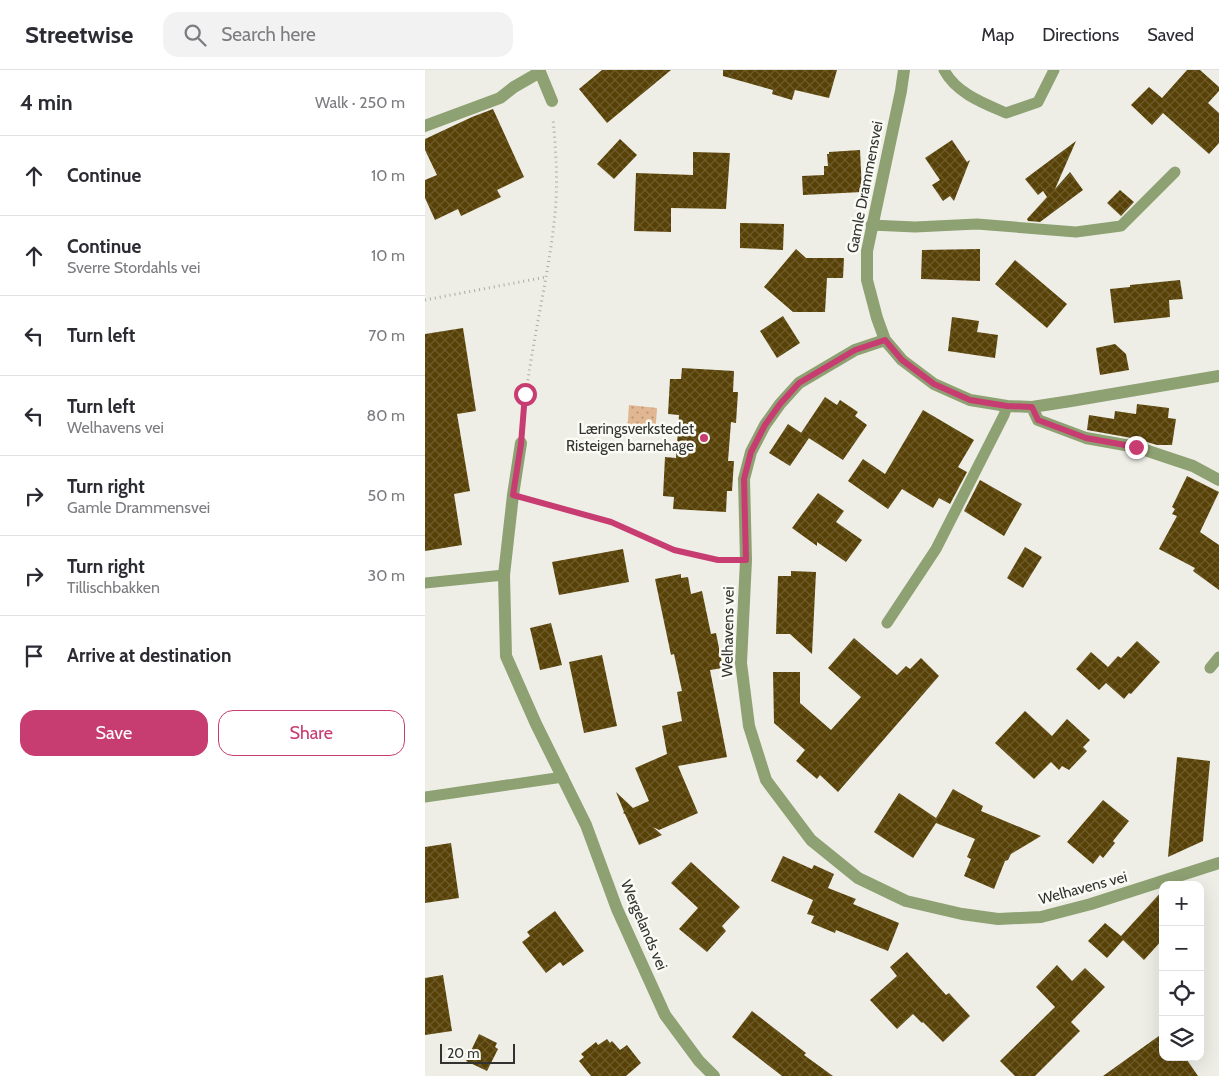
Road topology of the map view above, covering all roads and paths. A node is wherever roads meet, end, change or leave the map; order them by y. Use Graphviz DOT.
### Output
graph roads {
  1 [pos="904,70"];
  2 [pos="943,70"];
  3 [pos="1054,70"];
  4 [pos="540,71"];
  5 [pos="552,101"];
  6 [pos="425,126"];
  7 [pos="1175,172"];
  8 [pos="871,225"];
  9 [pos="546,277"];
  10 [pos="425,300"];
  11 [pos="885,340"];
  12 [pos="1219,376"];
  13 [pos="1007,406"];
  14 [pos="1032,407"];
  15 [pos="521,444"];
  16 [pos="1219,480"];
  17 [pos="513,495"];
  18 [pos="746,560"];
  19 [pos="504,575"];
  20 [pos="425,583"];
  21 [pos="887,624"];
  22 [pos="1219,657"];
  23 [pos="1210,668"];
  24 [pos="563,776"];
  25 [pos="425,797"];
  26 [pos="1219,863"];
  27 [pos="713,1076"];
  1 -- 8 [label="street, Gamle Drammensvei"];
  2 -- 3 [label="lane"];
  4 -- 5 [label="street"];
  4 -- 6 [label="street"];
  5 -- 9 [label="path"];
  7 -- 8 [label="lane"];
  8 -- 11 [label="street, Gamle Drammensvei"];
  9 -- 10 [label="path"];
  9 -- 15 [label="path"];
  11 -- 13 [label="street, Gamle Drammensvei"];
  11 -- 18 [label="street, Welhavens vei"];
  12 -- 14 [label="street, Gamle Drammensvei"];
  13 -- 14 [label="street, Gamle Drammensvei"];
  13 -- 21 [label="lane"];
  14 -- 16 [label="street"];
  15 -- 17 [label="street, Wergelands vei"];
  17 -- 18 [label="path"];
  17 -- 19 [label="street, Wergelands vei"];
  18 -- 26 [label="street, Welhavens vei"];
  19 -- 20 [label="lane"];
  19 -- 24 [label="street, Wergelands vei"];
  22 -- 23 [label="lane"];
  24 -- 25 [label="lane"];
  24 -- 27 [label="street, Wergelands vei"];
}
